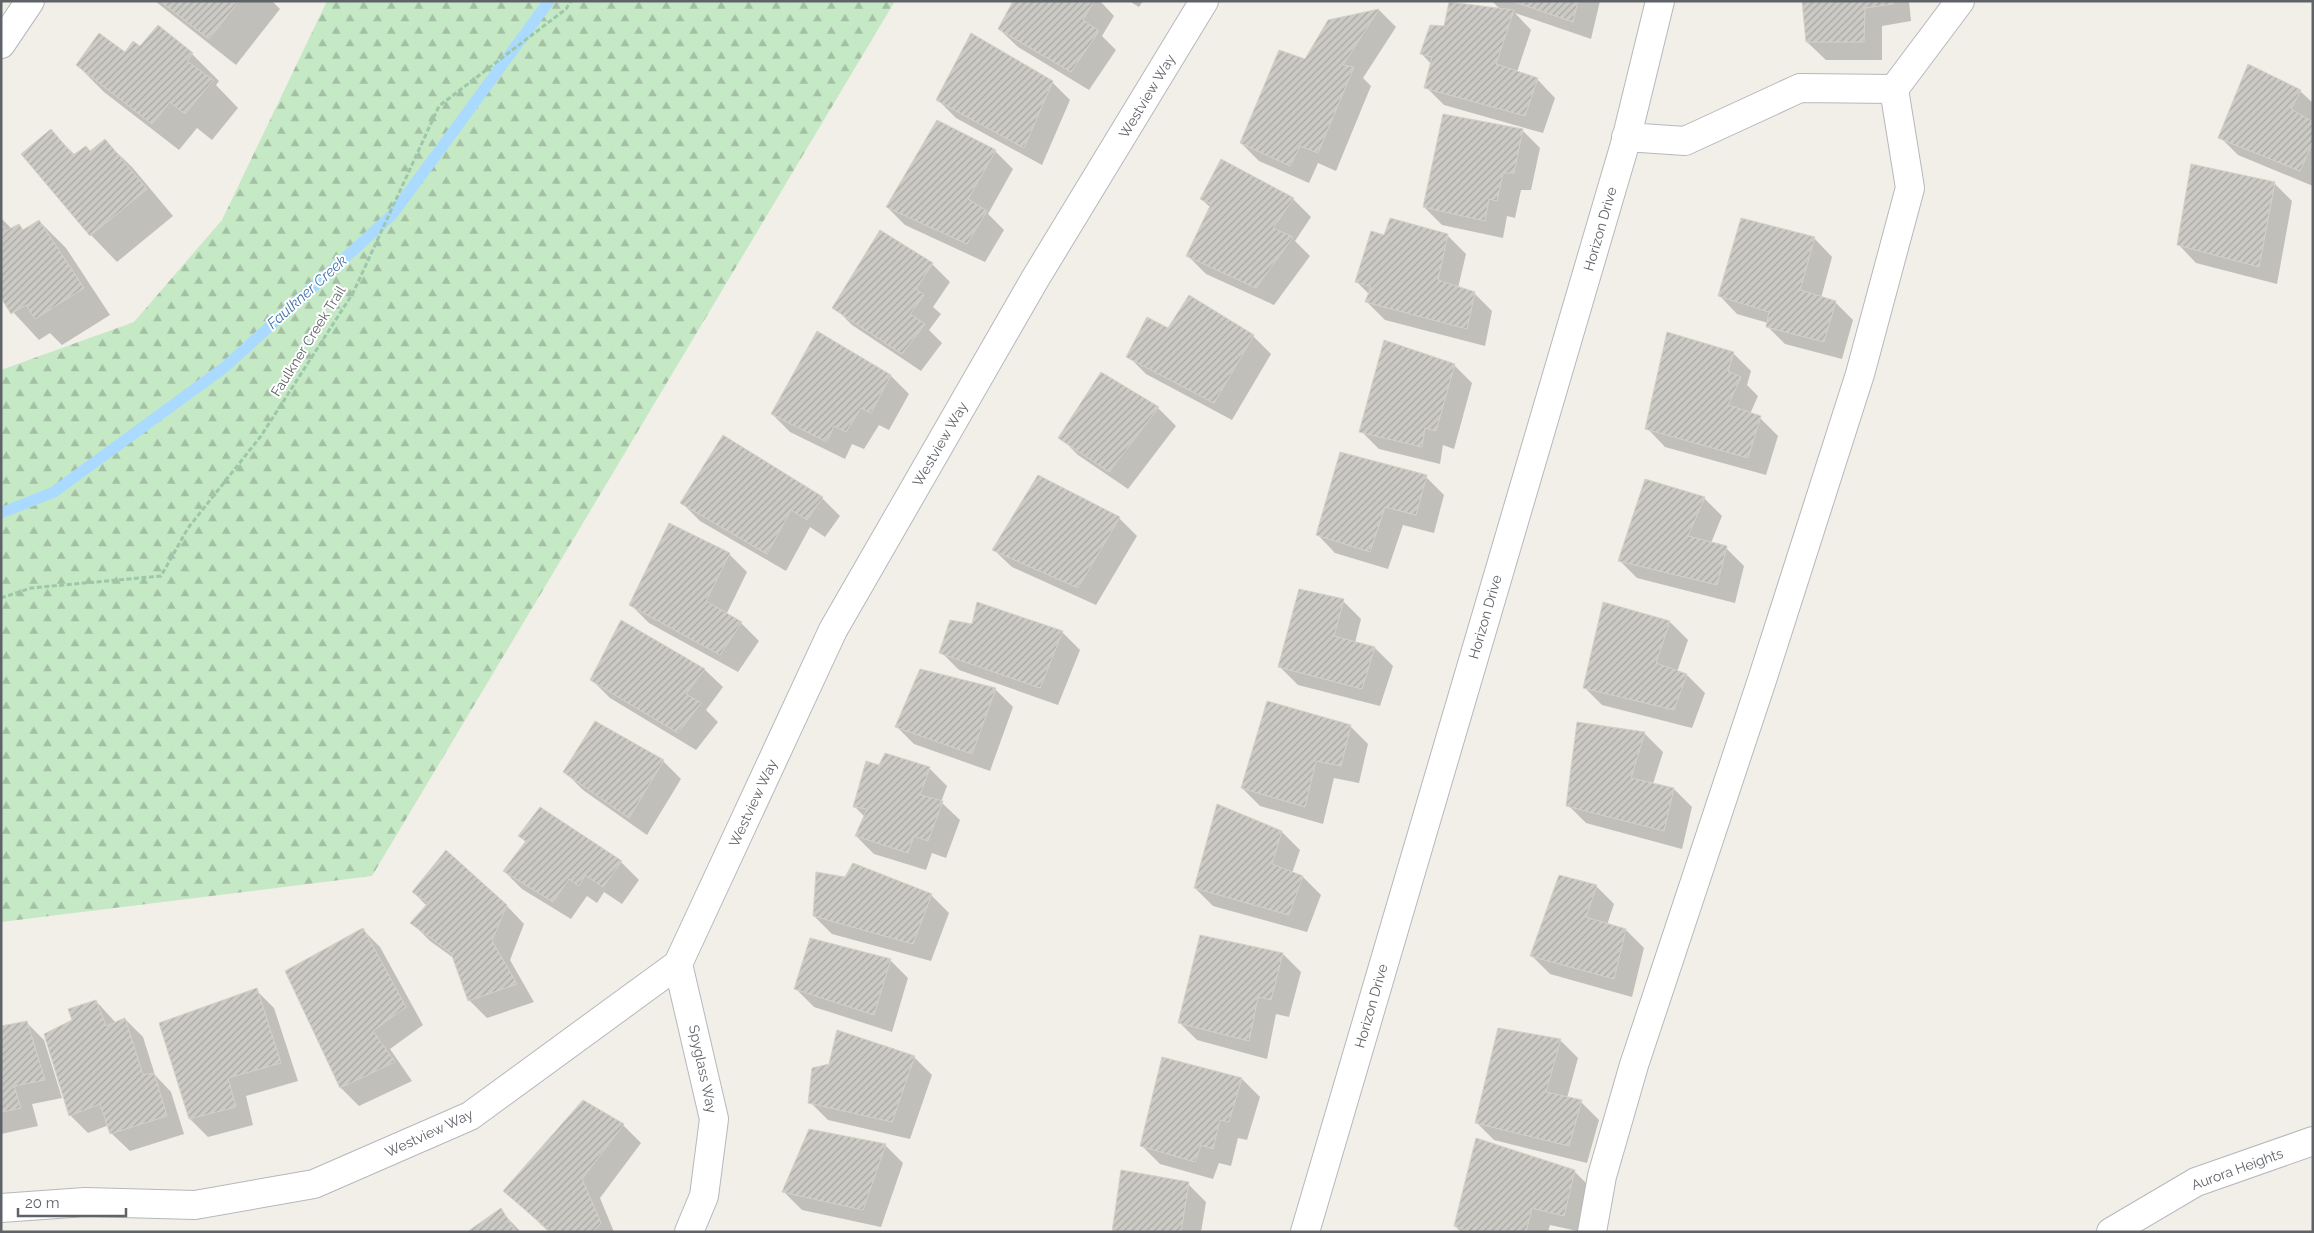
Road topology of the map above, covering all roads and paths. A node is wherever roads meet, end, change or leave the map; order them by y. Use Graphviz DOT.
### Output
graph roads {
  1 [pos="30,1"];
  2 [pos="571,1"];
  3 [pos="1204,1"];
  4 [pos="1660,1"];
  5 [pos="1960,1"];
  6 [pos="1,44"];
  7 [pos="1894,89"];
  8 [pos="1626,137"];
  9 [pos="1,598"];
  10 [pos="678,964"];
  11 [pos="2313,1141"];
  12 [pos="1,1208"];
  13 [pos="689,1232"];
  14 [pos="1305,1232"];
  15 [pos="1592,1232"];
  16 [pos="2111,1232"];
  1 -- 6 [label="street"];
  2 -- 9 [label="path, Faulkner Creek Trail"];
  3 -- 10 [label="street, Westview Way"];
  4 -- 8 [label="street, Horizon Drive"];
  5 -- 7 [label="street"];
  7 -- 8 [label="street"];
  7 -- 15 [label="street"];
  8 -- 14 [label="street, Horizon Drive"];
  10 -- 12 [label="street, Westview Way"];
  10 -- 13 [label="street, Spyglass Way"];
  11 -- 16 [label="street, Aurora Heights"];
}
